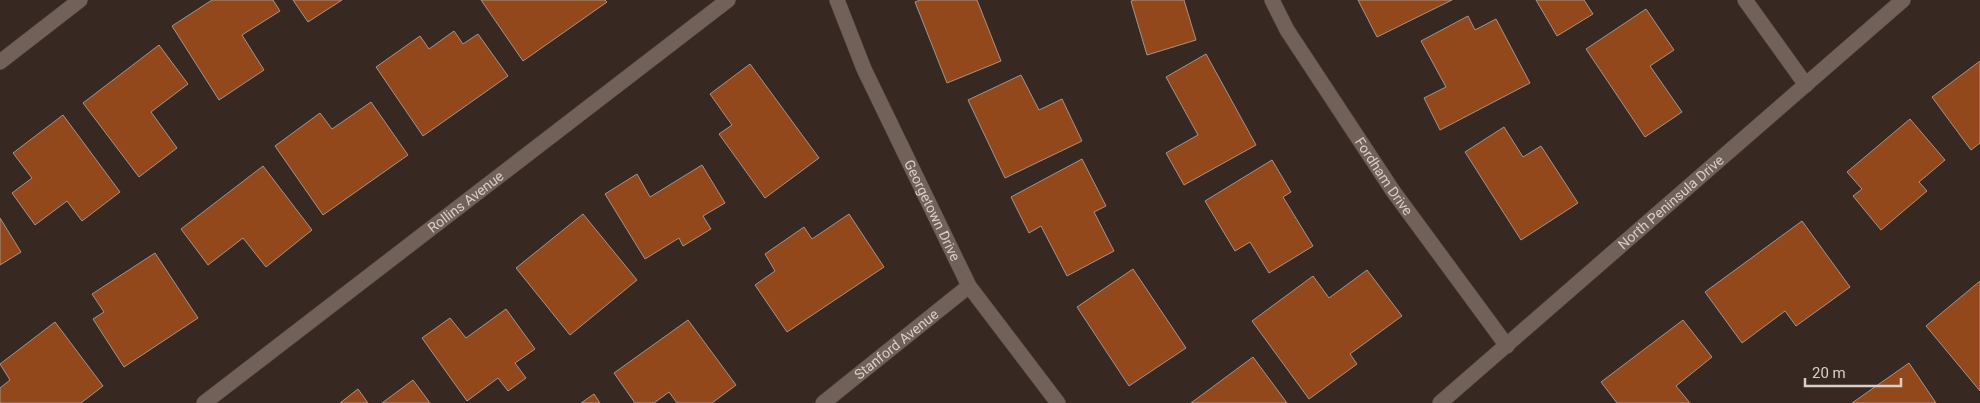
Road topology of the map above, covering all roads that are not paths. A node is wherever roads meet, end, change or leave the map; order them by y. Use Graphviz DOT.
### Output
graph roads {
  1 [pos="80,0"];
  2 [pos="728,0"];
  3 [pos="836,0"];
  4 [pos="1272,0"];
  5 [pos="1745,0"];
  6 [pos="1903,0"];
  7 [pos="0,62"];
  8 [pos="1806,85"];
  9 [pos="970,286"];
  10 [pos="1507,346"];
  11 [pos="204,403"];
  12 [pos="823,403"];
  13 [pos="1058,403"];
  14 [pos="1440,403"];
  1 -- 7 [label="street"];
  2 -- 11 [label="street, Rollins Avenue"];
  3 -- 9 [label="street, Georgetown Drive"];
  4 -- 10 [label="street, Fordham Drive"];
  5 -- 8 [label="street"];
  6 -- 8 [label="street, North Peninsula Drive"];
  8 -- 10 [label="street, North Peninsula Drive"];
  9 -- 12 [label="street, Stanford Avenue"];
  9 -- 13 [label="street, Georgetown Drive"];
  10 -- 14 [label="street, North Peninsula Drive"];
}
